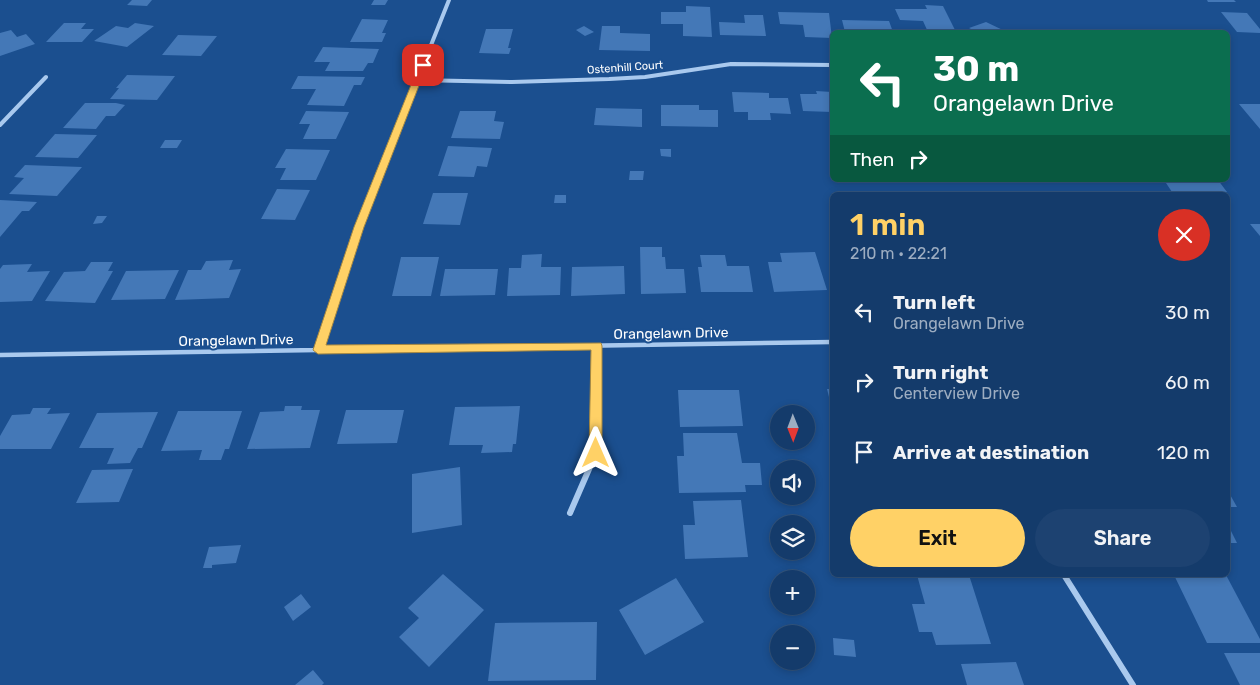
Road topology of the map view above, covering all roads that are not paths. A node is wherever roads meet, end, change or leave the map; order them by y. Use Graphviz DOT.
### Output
graph roads {
  1 [pos="450,0"];
  2 [pos="830,64"];
  3 [pos="46,77"];
  4 [pos="417,80"];
  5 [pos="0,124"];
  6 [pos="830,342"];
  7 [pos="597,346"];
  8 [pos="318,350"];
  9 [pos="0,355"];
  10 [pos="570,513"];
  11 [pos="1065,577"];
  12 [pos="1134,685"];
  1 -- 4 [label="street"];
  2 -- 4 [label="street, Ostenhill Court"];
  3 -- 5 [label="street"];
  4 -- 8 [label="street"];
  6 -- 7 [label="street, Orangelawn Drive"];
  7 -- 8 [label="street, Orangelawn Drive"];
  7 -- 10 [label="street"];
  8 -- 9 [label="street, Orangelawn Drive"];
  11 -- 12 [label="street"];
}
